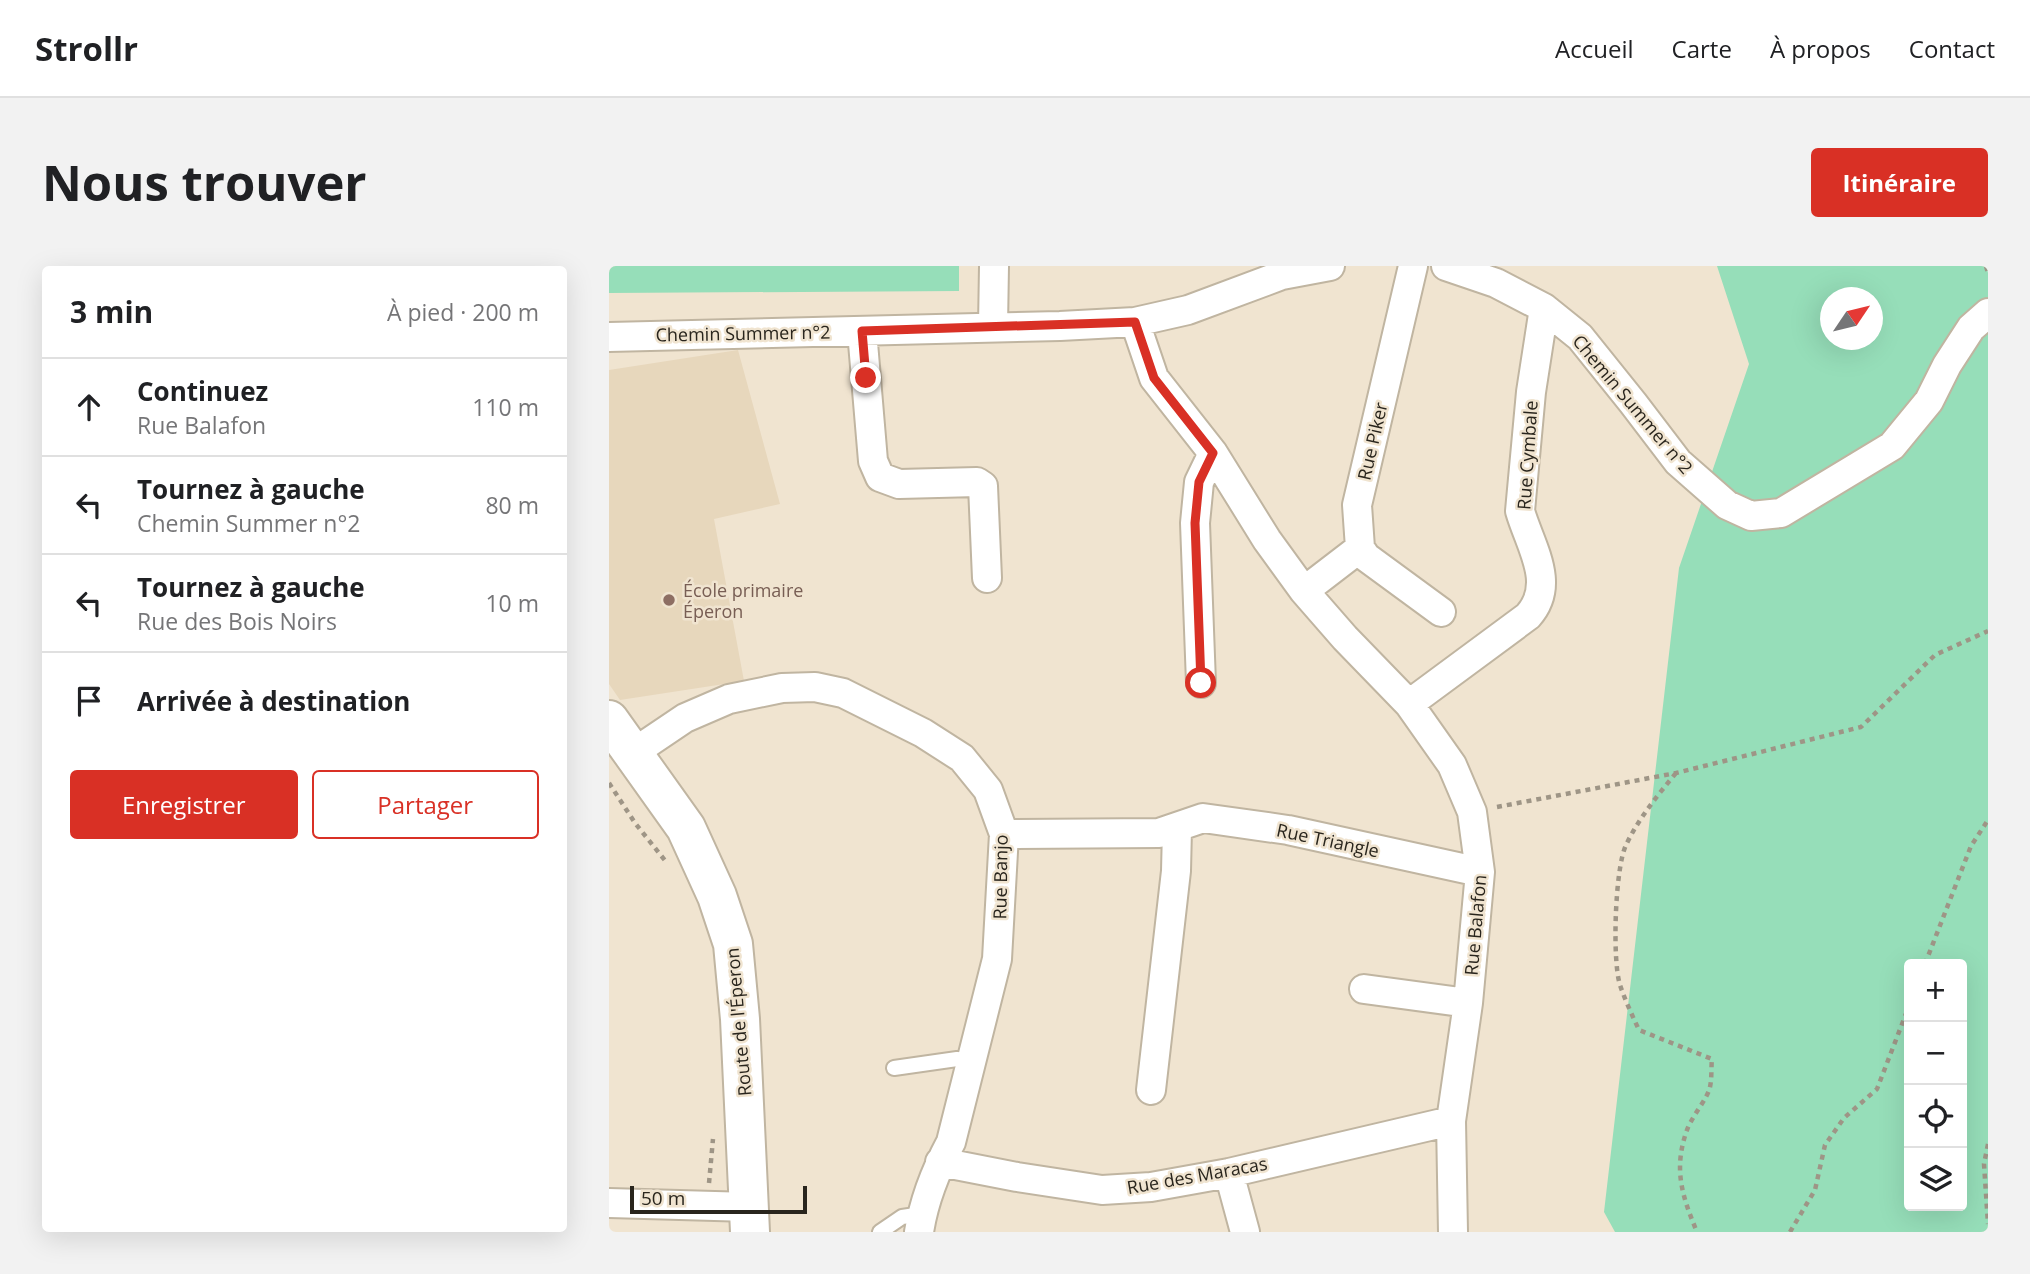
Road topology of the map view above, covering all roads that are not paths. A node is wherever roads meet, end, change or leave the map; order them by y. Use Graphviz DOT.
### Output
graph roads {
  1 [pos="994,266"];
  2 [pos="1330,266"];
  3 [pos="1413,266"];
  4 [pos="1446,266"];
  5 [pos="1544,308"];
  6 [pos="1988,313"];
  7 [pos="1135,322"];
  8 [pos="993,326"];
  9 [pos="862,331"];
  10 [pos="609,337"];
  11 [pos="1213,453"];
  12 [pos="1360,548"];
  13 [pos="987,578"];
  14 [pos="1304,591"];
  15 [pos="1441,612"];
  16 [pos="1201,683"];
  17 [pos="1409,704"];
  18 [pos="609,720"];
  19 [pos="633,753"];
  20 [pos="1177,829"];
  21 [pos="1004,834"];
  22 [pos="1481,872"];
  23 [pos="1364,989"];
  24 [pos="1468,1003"];
  25 [pos="972,1061"];
  26 [pos="894,1068"];
  27 [pos="1151,1090"];
  28 [pos="1451,1121"];
  29 [pos="940,1162"];
  30 [pos="1230,1173"];
  31 [pos="609,1203"];
  32 [pos="750,1219"];
  33 [pos="920,1223"];
  34 [pos="880,1232"];
  35 [pos="1245,1232"];
  36 [pos="1453,1232"];
  1 -- 8 [label="street"];
  2 -- 7 [label="street, Chemin Summer n°2"];
  3 -- 12 [label="street, Rue Piker"];
  4 -- 5 [label="street, Chemin Summer n°2"];
  5 -- 6 [label="street, Chemin Summer n°2"];
  5 -- 17 [label="street, Rue Cymbale"];
  7 -- 8 [label="street, Chemin Summer n°2"];
  7 -- 11 [label="street, Rue Balafon"];
  8 -- 9 [label="street, Chemin Summer n°2"];
  9 -- 10 [label="street, Chemin Summer n°2"];
  9 -- 13 [label="street"];
  11 -- 14 [label="street, Rue Balafon"];
  11 -- 16 [label="street"];
  12 -- 14 [label="street"];
  12 -- 15 [label="street"];
  14 -- 17 [label="street, Rue Balafon"];
  17 -- 22 [label="street, Rue Balafon"];
  18 -- 19 [label="main road, Route de l'Éperon"];
  19 -- 21 [label="street, Rue Banjo"];
  19 -- 32 [label="main road, Route de l'Éperon"];
  20 -- 21 [label="street, Rue Triangle"];
  20 -- 22 [label="street, Rue Triangle"];
  20 -- 27 [label="street"];
  21 -- 25 [label="street, Rue Banjo"];
  22 -- 24 [label="street, Rue Balafon"];
  23 -- 24 [label="street"];
  24 -- 28 [label="street, Rue Balafon"];
  25 -- 26 [label="lane"];
  25 -- 29 [label="street, Rue Banjo"];
  28 -- 30 [label="street, Rue des Maracas"];
  28 -- 36 [label="street, Rue Balafon"];
  29 -- 30 [label="street, Rue des Maracas"];
  29 -- 33 [label="street, Rue Banjo"];
  30 -- 35 [label="street"];
  31 -- 32 [label="street"];
  33 -- 34 [label="lane"];
}
